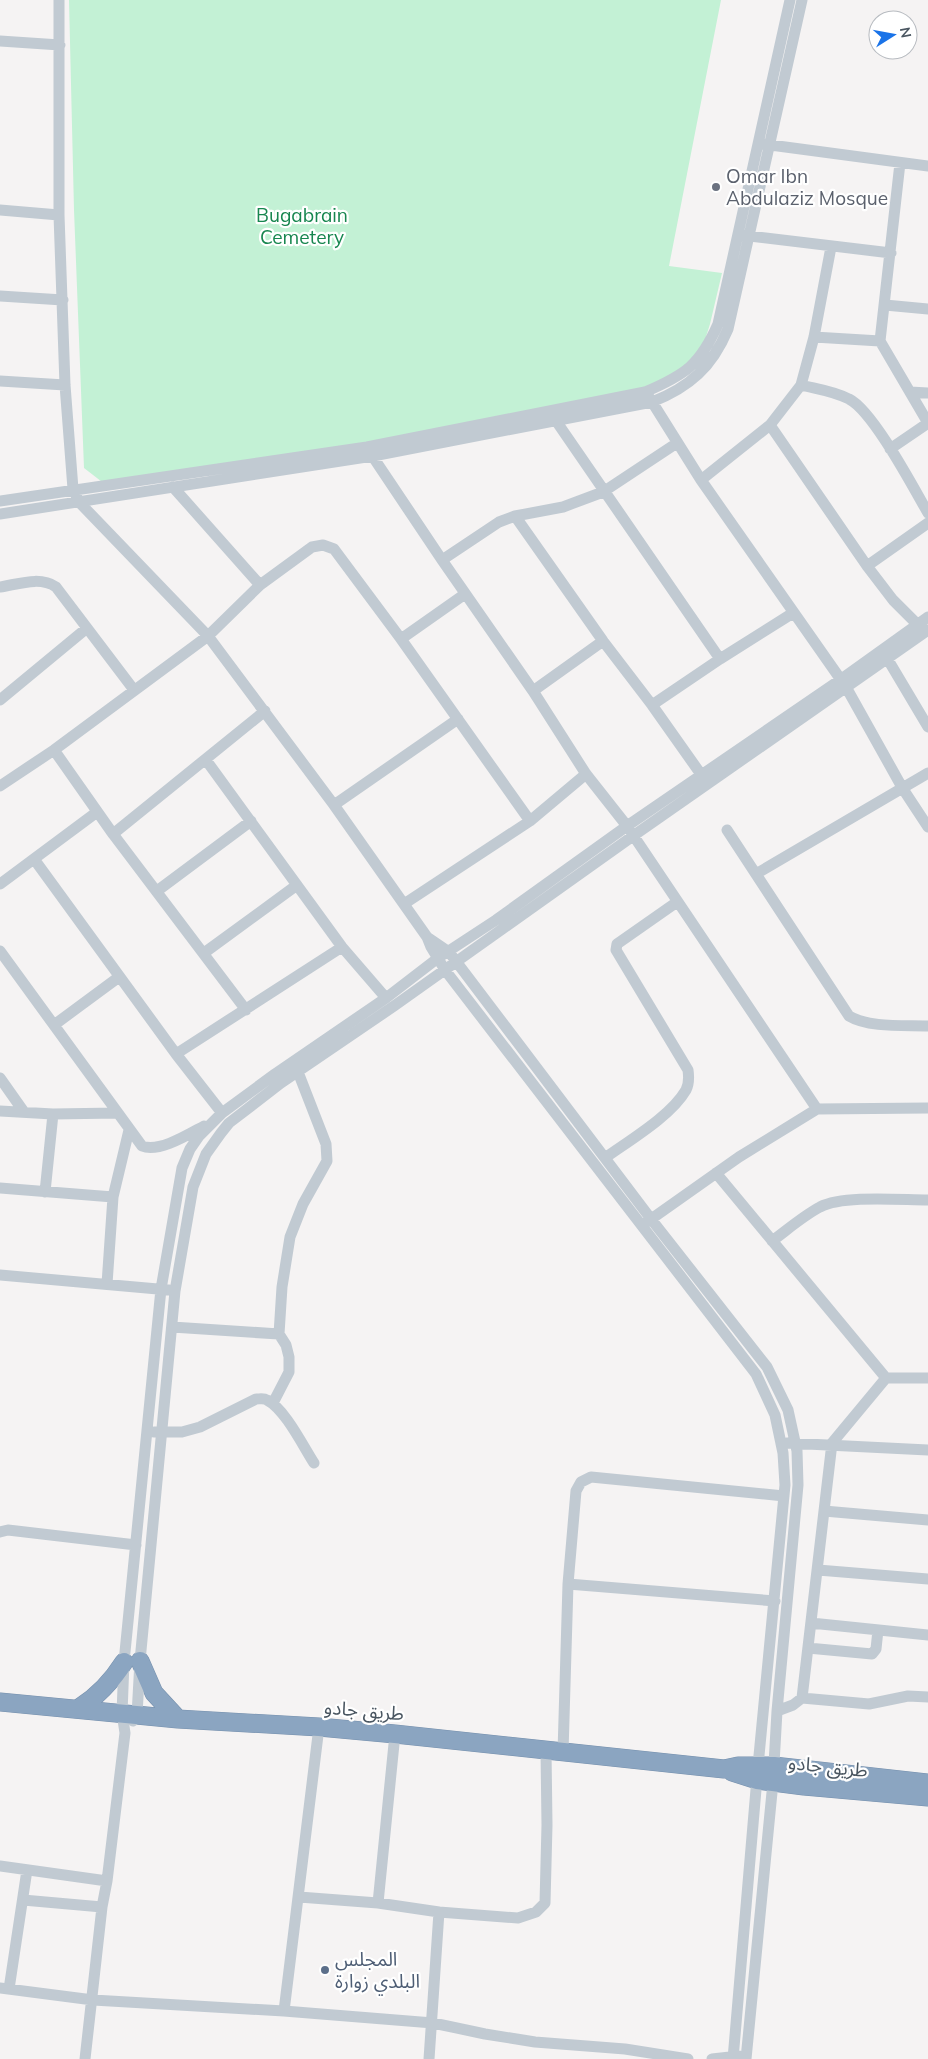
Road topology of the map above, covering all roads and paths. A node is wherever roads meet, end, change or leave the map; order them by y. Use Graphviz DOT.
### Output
graph roads {
  1 [pos="59,0"];
  2 [pos="790,0"];
  3 [pos="802,0"];
  4 [pos="0,41"];
  5 [pos="60,45"];
  6 [pos="764,144"];
  7 [pos="900,163"];
  8 [pos="928,166"];
  9 [pos="0,210"];
  10 [pos="60,215"];
  11 [pos="743,236"];
  12 [pos="831,247"];
  13 [pos="891,253"];
  14 [pos="0,296"];
  15 [pos="63,300"];
  16 [pos="885,305"];
  17 [pos="928,309"];
  18 [pos="814,337"];
  19 [pos="880,341"];
  20 [pos="0,381"];
  21 [pos="65,385"];
  22 [pos="801,385"];
  23 [pos="645,392"];
  24 [pos="910,392"];
  25 [pos="928,393"];
  26 [pos="652,402"];
  27 [pos="552,415"];
  28 [pos="928,423"];
  29 [pos="770,425"];
  30 [pos="677,443"];
  31 [pos="890,449"];
  32 [pos="370,451"];
  33 [pos="701,480"];
  34 [pos="173,487"];
  35 [pos="73,489"];
  36 [pos="603,492"];
  37 [pos="0,501"];
  38 [pos="79,502"];
  39 [pos="928,513"];
  40 [pos="0,514"];
  41 [pos="515,516"];
  42 [pos="928,523"];
  43 [pos="442,560"];
  44 [pos="867,566"];
  45 [pos="260,585"];
  46 [pos="0,587"];
  47 [pos="465,594"];
  48 [pos="793,613"];
  49 [pos="928,617"];
  50 [pos="87,628"];
  51 [pos="923,629"];
  52 [pos="208,636"];
  53 [pos="401,639"];
  54 [pos="603,641"];
  55 [pos="885,654"];
  56 [pos="720,659"];
  57 [pos="843,684"];
  58 [pos="134,690"];
  59 [pos="532,691"];
  60 [pos="0,700"];
  61 [pos="652,705"];
  62 [pos="265,711"];
  63 [pos="458,718"];
  64 [pos="928,727"];
  65 [pos="54,750"];
  66 [pos="206,760"];
  67 [pos="586,774"];
  68 [pos="928,774"];
  69 [pos="705,779"];
  70 [pos="1,784"];
  71 [pos="903,789"];
  72 [pos="334,805"];
  73 [pos="97,812"];
  74 [pos="250,821"];
  75 [pos="530,821"];
  76 [pos="928,827"];
  77 [pos="728,830"];
  78 [pos="630,831"];
  79 [pos="113,834"];
  80 [pos="34,859"];
  81 [pos="756,874"];
  82 [pos="0,884"];
  83 [pos="297,885"];
  84 [pos="157,891"];
  85 [pos="677,902"];
  86 [pos="404,904"];
  87 [pos="427,937"];
  88 [pos="342,947"];
  89 [pos="0,951"];
  90 [pos="449,952"];
  91 [pos="204,954"];
  92 [pos="438,958"];
  93 [pos="456,962"];
  94 [pos="445,970"];
  95 [pos="119,977"];
  96 [pos="386,998"];
  97 [pos="246,1010"];
  98 [pos="54,1025"];
  99 [pos="928,1026"];
  100 [pos="176,1054"];
  101 [pos="298,1072"];
  102 [pos="0,1078"];
  103 [pos="928,1108"];
  104 [pos="817,1109"];
  105 [pos="0,1111"];
  106 [pos="24,1112"];
  107 [pos="117,1113"];
  108 [pos="222,1113"];
  109 [pos="53,1114"];
  110 [pos="210,1124"];
  111 [pos="130,1130"];
  112 [pos="605,1158"];
  113 [pos="716,1173"];
  114 [pos="0,1188"];
  115 [pos="45,1192"];
  116 [pos="112,1197"];
  117 [pos="928,1200"];
  118 [pos="652,1219"];
  119 [pos="641,1226"];
  120 [pos="772,1241"];
  121 [pos="0,1275"];
  122 [pos="107,1284"];
  123 [pos="161,1289"];
  124 [pos="175,1291"];
  125 [pos="172,1327"];
  126 [pos="279,1334"];
  127 [pos="886,1378"];
  128 [pos="928,1378"];
  129 [pos="273,1403"];
  130 [pos="147,1431"];
  131 [pos="161,1432"];
  132 [pos="781,1442"];
  133 [pos="795,1443"];
  134 [pos="832,1444"];
  135 [pos="928,1450"];
  136 [pos="314,1463"];
  137 [pos="784,1496"];
  138 [pos="824,1511"];
  139 [pos="928,1520"];
  140 [pos="0,1532"];
  141 [pos="136,1545"];
  142 [pos="818,1570"];
  143 [pos="928,1579"];
  144 [pos="568,1584"];
  145 [pos="775,1601"];
  146 [pos="810,1623"];
  147 [pos="878,1630"];
  148 [pos="928,1635"];
  149 [pos="808,1648"];
  150 [pos="132,1661"];
  151 [pos="928,1697"];
  152 [pos="1,1698"];
  153 [pos="802,1698"];
  154 [pos="79,1708"];
  155 [pos="777,1711"];
  156 [pos="130,1714"];
  157 [pos="178,1719"];
  158 [pos="319,1727"];
  159 [pos="395,1734"];
  160 [pos="555,1751"];
  161 [pos="766,1773"];
  162 [pos="928,1783"];
  163 [pos="928,1796"];
  164 [pos="0,1866"];
  165 [pos="27,1870"];
  166 [pos="107,1881"];
  167 [pos="299,1897"];
  168 [pos="23,1900"];
  169 [pos="378,1903"];
  170 [pos="102,1907"];
  171 [pos="439,1912"];
  172 [pos="4,1989"];
  173 [pos="92,2000"];
  174 [pos="284,2011"];
  175 [pos="432,2023"];
  176 [pos="734,2057"];
  177 [pos="746,2058"];
  178 [pos="85,2059"];
  179 [pos="429,2059"];
  180 [pos="688,2059"];
  181 [pos="712,2059"];
  1 -- 5 [label="street"];
  2 -- 6 [label="street"];
  3 -- 6 [label="street"];
  4 -- 5 [label="street"];
  5 -- 10 [label="street"];
  6 -- 7 [label="street"];
  6 -- 11 [label="street"];
  7 -- 8 [label="street"];
  7 -- 13 [label="street"];
  9 -- 10 [label="street"];
  10 -- 15 [label="street"];
  11 -- 12 [label="street"];
  11 -- 23 [label="street"];
  11 -- 26 [label="street"];
  12 -- 13 [label="street"];
  12 -- 18 [label="street"];
  13 -- 16 [label="street"];
  14 -- 15 [label="street"];
  15 -- 21 [label="street"];
  16 -- 17 [label="street"];
  16 -- 19 [label="street"];
  18 -- 19 [label="street"];
  18 -- 22 [label="street"];
  19 -- 24 [label="street"];
  20 -- 21 [label="street"];
  21 -- 35 [label="street"];
  22 -- 29 [label="street"];
  22 -- 31 [label="street"];
  23 -- 26 [label="street"];
  23 -- 27 [label="street"];
  24 -- 25 [label="street"];
  24 -- 28 [label="street"];
  26 -- 27 [label="street"];
  26 -- 30 [label="street"];
  27 -- 32 [label="street"];
  27 -- 36 [label="street"];
  28 -- 31 [label="street"];
  29 -- 33 [label="street"];
  29 -- 44 [label="street"];
  30 -- 33 [label="street"];
  30 -- 36 [label="street"];
  31 -- 39 [label="street"];
  32 -- 34 [label="street"];
  32 -- 35 [label="street"];
  32 -- 43 [label="street"];
  33 -- 48 [label="street"];
  34 -- 38 [label="street"];
  34 -- 45 [label="street"];
  35 -- 37 [label="street"];
  35 -- 38 [label="street"];
  36 -- 41 [label="street"];
  36 -- 56 [label="street"];
  38 -- 40 [label="street"];
  38 -- 52 [label="street"];
  41 -- 43 [label="street"];
  41 -- 54 [label="street"];
  42 -- 44 [label="street"];
  43 -- 47 [label="street"];
  44 -- 51 [label="street"];
  45 -- 52 [label="street"];
  45 -- 53 [label="street"];
  46 -- 50 [label="street"];
  47 -- 53 [label="street"];
  47 -- 59 [label="street"];
  48 -- 56 [label="street"];
  48 -- 57 [label="street"];
  49 -- 51 [label="street"];
  50 -- 58 [label="street"];
  50 -- 60 [label="street"];
  51 -- 55 [label="street"];
  52 -- 58 [label="street"];
  52 -- 62 [label="street"];
  53 -- 63 [label="street"];
  54 -- 59 [label="street"];
  54 -- 61 [label="street"];
  55 -- 57 [label="street"];
  55 -- 64 [label="street"];
  56 -- 61 [label="street"];
  57 -- 69 [label="street"];
  57 -- 71 [label="street"];
  58 -- 65 [label="street"];
  59 -- 67 [label="street"];
  61 -- 69 [label="street"];
  62 -- 66 [label="street"];
  62 -- 72 [label="street"];
  63 -- 72 [label="street"];
  63 -- 75 [label="street"];
  65 -- 70 [label="street"];
  65 -- 73 [label="street"];
  66 -- 74 [label="street"];
  66 -- 79 [label="street"];
  67 -- 75 [label="street"];
  67 -- 78 [label="street"];
  68 -- 71 [label="street"];
  69 -- 78 [label="street"];
  71 -- 76 [label="street"];
  71 -- 81 [label="street"];
  72 -- 86 [label="street"];
  73 -- 79 [label="street"];
  73 -- 80 [label="street"];
  74 -- 83 [label="street"];
  74 -- 84 [label="street"];
  75 -- 86 [label="street"];
  77 -- 81 [label="street"];
  78 -- 85 [label="street"];
  78 -- 90 [label="street"];
  78 -- 93 [label="street"];
  79 -- 84 [label="street"];
  80 -- 82 [label="street"];
  80 -- 95 [label="street"];
  81 -- 99 [label="street"];
  83 -- 88 [label="street"];
  83 -- 91 [label="street"];
  84 -- 91 [label="street"];
  85 -- 104 [label="street"];
  85 -- 112 [label="street"];
  86 -- 87 [label="street"];
  87 -- 90 [label="street"];
  87 -- 92 [label="street"];
  88 -- 96 [label="street"];
  88 -- 97 [label="street"];
  89 -- 98 [label="street"];
  90 -- 92 [label="street"];
  90 -- 93 [label="street"];
  91 -- 97 [label="street"];
  92 -- 94 [label="street"];
  92 -- 96 [label="street"];
  93 -- 94 [label="street"];
  93 -- 112 [label="street"];
  94 -- 101 [label="street"];
  94 -- 119 [label="street"];
  95 -- 98 [label="street"];
  95 -- 100 [label="street"];
  96 -- 108 [label="street"];
  97 -- 100 [label="street"];
  98 -- 107 [label="street"];
  100 -- 108 [label="street"];
  101 -- 124 [label="street"];
  101 -- 126 [label="street"];
  102 -- 106 [label="street"];
  103 -- 104 [label="street"];
  104 -- 113 [label="street"];
  105 -- 106 [label="street"];
  106 -- 109 [label="street"];
  107 -- 109 [label="street"];
  107 -- 111 [label="street"];
  108 -- 110 [label="street"];
  109 -- 115 [label="street"];
  110 -- 111 [label="street"];
  110 -- 123 [label="street"];
  111 -- 116 [label="street"];
  112 -- 118 [label="street"];
  113 -- 118 [label="street"];
  113 -- 120 [label="street"];
  114 -- 115 [label="street"];
  115 -- 116 [label="street"];
  116 -- 122 [label="street"];
  117 -- 120 [label="street"];
  118 -- 119 [label="street"];
  118 -- 133 [label="street"];
  119 -- 132 [label="street"];
  120 -- 127 [label="street"];
  121 -- 122 [label="street"];
  122 -- 123 [label="street"];
  123 -- 124 [label="street"];
  123 -- 130 [label="street"];
  124 -- 125 [label="street"];
  125 -- 126 [label="street"];
  125 -- 131 [label="street"];
  126 -- 129 [label="street"];
  127 -- 128 [label="street"];
  127 -- 134 [label="street"];
  129 -- 131 [label="street"];
  129 -- 136 [label="street"];
  130 -- 131 [label="street"];
  130 -- 141 [label="street"];
  131 -- 150 [label="street"];
  132 -- 133 [label="street"];
  132 -- 137 [label="street"];
  133 -- 134 [label="street"];
  133 -- 155 [label="street"];
  134 -- 135 [label="street"];
  134 -- 138 [label="street"];
  137 -- 144 [label="street"];
  137 -- 145 [label="street"];
  138 -- 139 [label="street"];
  138 -- 142 [label="street"];
  140 -- 141 [label="street"];
  141 -- 150 [label="street"];
  142 -- 143 [label="street"];
  142 -- 146 [label="street"];
  144 -- 145 [label="street"];
  144 -- 160 [label="street"];
  145 -- 161 [label="street"];
  146 -- 147 [label="street"];
  146 -- 149 [label="street"];
  147 -- 148 [label="street"];
  147 -- 149 [label="street"];
  149 -- 153 [label="street"];
  150 -- 154 [label="highway"];
  150 -- 156 [label="street"];
  150 -- 156 [label="street"];
  150 -- 157 [label="highway"];
  151 -- 153 [label="street"];
  152 -- 154 [label="highway, طريق جادو"];
  153 -- 155 [label="street"];
  154 -- 156 [label="highway, طريق جادو"];
  155 -- 161 [label="street"];
  156 -- 157 [label="highway, طريق جادو"];
  156 -- 166 [label="street"];
  157 -- 158 [label="highway, طريق جادو"];
  158 -- 159 [label="highway, طريق جادو"];
  158 -- 167 [label="street"];
  159 -- 160 [label="highway, طريق جادو"];
  159 -- 169 [label="street"];
  160 -- 161 [label="highway, طريق جادو"];
  160 -- 171 [label="street"];
  161 -- 162 [label="highway, طريق جادو"];
  161 -- 163 [label="highway, طريق جادو"];
  161 -- 176 [label="street"];
  161 -- 177 [label="street"];
  164 -- 165 [label="street"];
  165 -- 166 [label="street"];
  165 -- 168 [label="street"];
  166 -- 170 [label="street"];
  167 -- 169 [label="street"];
  167 -- 174 [label="street"];
  168 -- 170 [label="street"];
  168 -- 172 [label="street"];
  169 -- 171 [label="street"];
  170 -- 173 [label="street"];
  171 -- 175 [label="street"];
  172 -- 173 [label="street"];
  173 -- 174 [label="street"];
  173 -- 178 [label="street"];
  174 -- 175 [label="street"];
  175 -- 179 [label="street"];
  175 -- 180 [label="street"];
  176 -- 177 [label="street"];
  176 -- 181 [label="street"];
}
